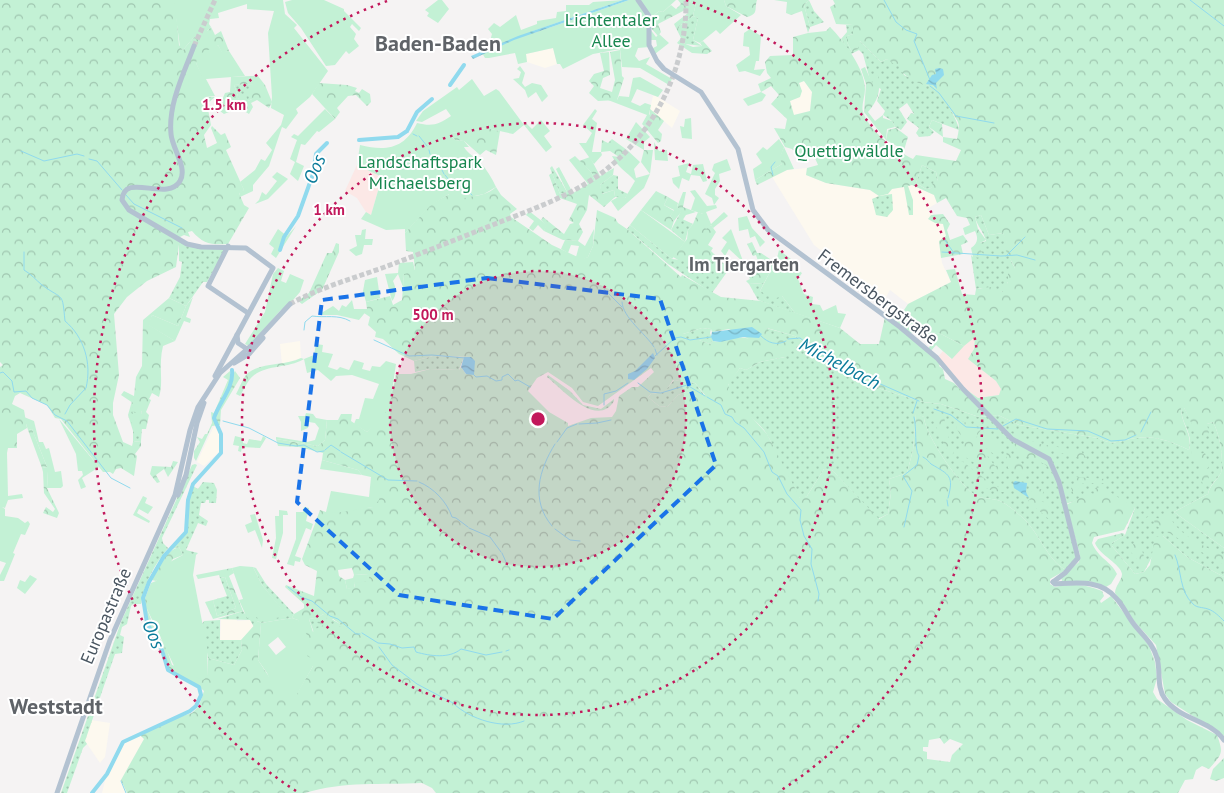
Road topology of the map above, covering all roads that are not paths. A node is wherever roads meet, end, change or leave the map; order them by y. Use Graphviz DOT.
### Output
graph roads {
  1 [pos="638,0"];
  2 [pos="194,46"];
  3 [pos="228,246"];
  4 [pos="290,304"];
  5 [pos="248,313"];
  6 [pos="270,324"];
  7 [pos="238,332"];
  8 [pos="239,344"];
  9 [pos="231,345"];
  10 [pos="248,349"];
  11 [pos="231,365"];
  12 [pos="208,389"];
  13 [pos="189,454"];
  14 [pos="1224,740"];
  15 [pos="58,793"];
  1 -- 14 [label="main road, Fremersbergstraße"];
  2 -- 3 [label="main road"];
  3 -- 5 [label="main road"];
  3 -- 5 [label="main road"];
  4 -- 6 [label="main road"];
  5 -- 7 [label="main road"];
  6 -- 10 [label="main road"];
  6 -- 11 [label="main road"];
  7 -- 8 [label="main road"];
  7 -- 9 [label="main road"];
  8 -- 9 [label="main road"];
  8 -- 10 [label="main road"];
  9 -- 11 [label="main road"];
  9 -- 12 [label="main road"];
  10 -- 11 [label="main road"];
  11 -- 12 [label="main road"];
  11 -- 13 [label="main road"];
  12 -- 13 [label="main road"];
  13 -- 15 [label="main road, Europastraße"];
  13 -- 15 [label="main road, Europastraße"];
}
